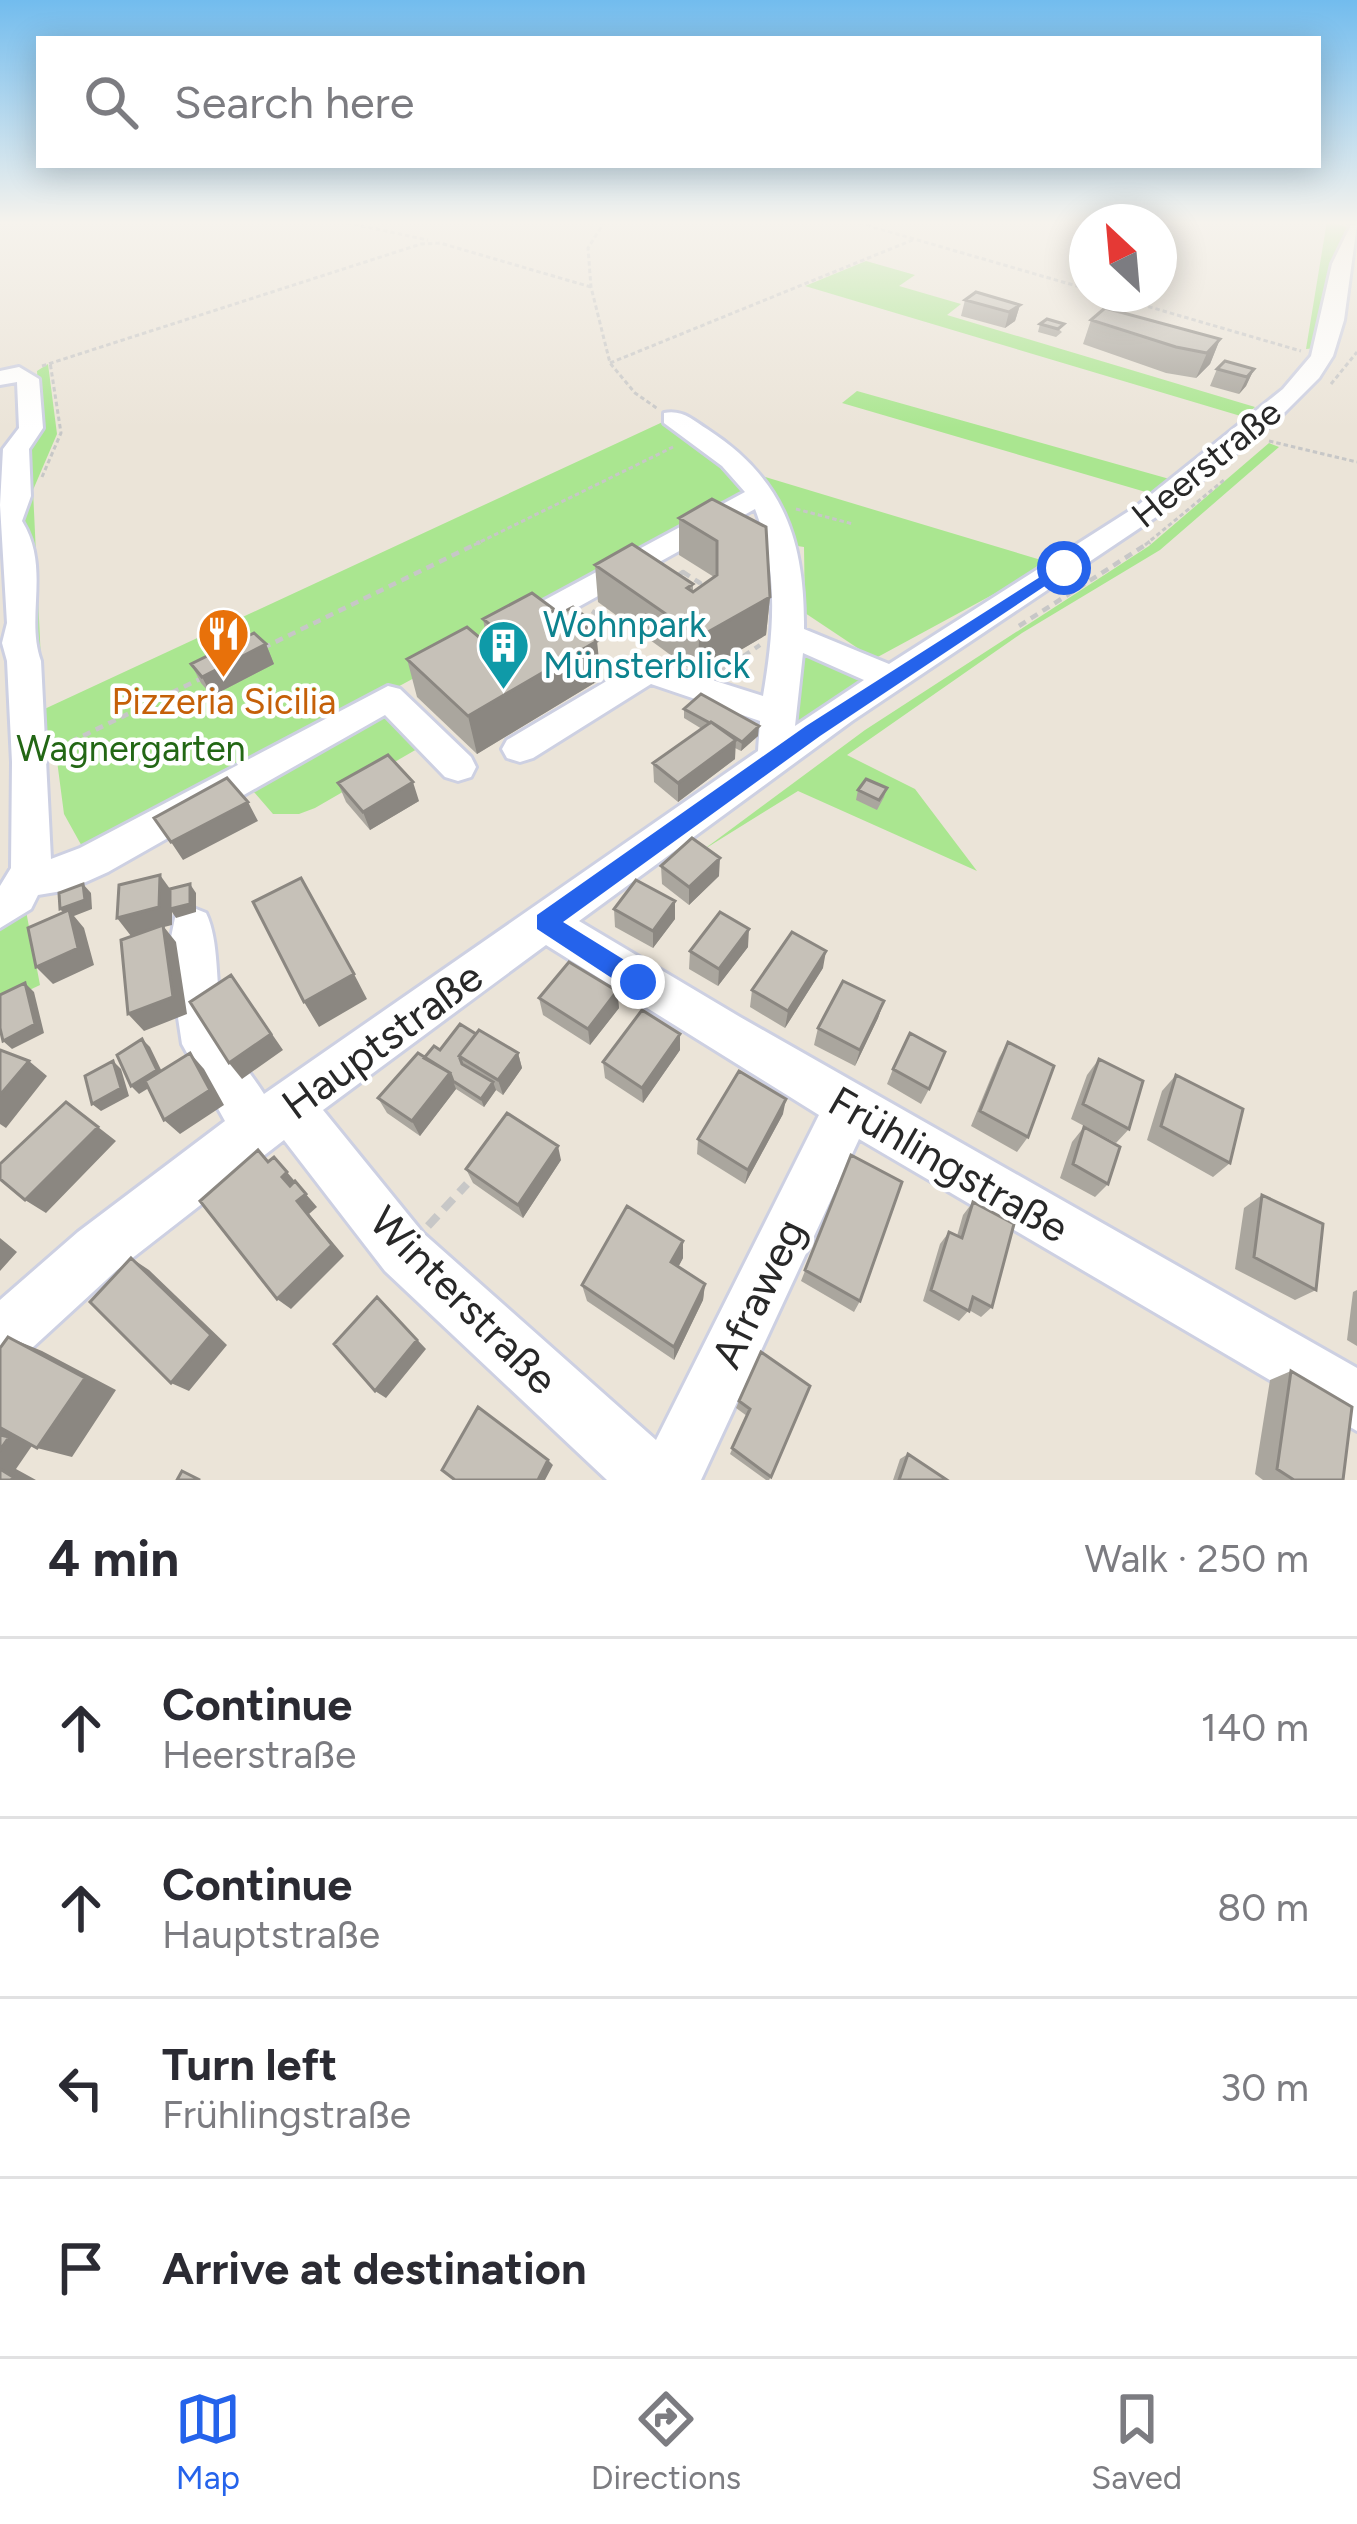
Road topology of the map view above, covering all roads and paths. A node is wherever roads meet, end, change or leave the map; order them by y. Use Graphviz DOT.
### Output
graph roads {
  1 [pos="276,290"];
  2 [pos="592,290"];
  3 [pos="788,290"];
  4 [pos="1346,290"];
  5 [pos="1166,312"];
  6 [pos="1349,346"];
  7 [pos="1292,349"];
  8 [pos="1357,351"];
  9 [pos="50,362"];
  10 [pos="610,363"];
  11 [pos="10,376"];
  12 [pos="673,418"];
  13 [pos="700,434"];
  14 [pos="12,439"];
  15 [pos="1269,441"];
  16 [pos="1357,462"];
  17 [pos="38,489"];
  18 [pos="765,497"];
  19 [pos="4,513"];
  20 [pos="853,524"];
  21 [pos="660,586"];
  22 [pos="787,622"];
  23 [pos="496,640"];
  24 [pos="9,646"];
  25 [pos="252,654"];
  26 [pos="212,674"];
  27 [pos="891,678"];
  28 [pos="686,683"];
  29 [pos="775,713"];
  30 [pos="520,749"];
  31 [pos="776,757"];
  32 [pos="30,762"];
  33 [pos="458,766"];
  34 [pos="28,880"];
  35 [pos="0,910"];
  36 [pos="545,922"];
  37 [pos="191,926"];
  38 [pos="850,1106"];
  39 [pos="274,1118"];
  40 [pos="466,1184"];
  41 [pos="404,1252"];
  42 [pos="0,1339"];
  43 [pos="1357,1401"];
  44 [pos="653,1480"];
  45 [pos="669,1480"];
  1 -- 9 [label="path"];
  2 -- 10 [label="path"];
  3 -- 10 [label="path"];
  4 -- 27 [label="street, Heerstraße"];
  5 -- 7 [label="path"];
  6 -- 8 [label="path"];
  9 -- 11 [label="path"];
  9 -- 17 [label="path"];
  10 -- 12 [label="path"];
  11 -- 14 [label="street"];
  12 -- 13 [label="street"];
  13 -- 18 [label="street"];
  13 -- 25 [label="path"];
  14 -- 19 [label="street"];
  15 -- 16 [label="path"];
  18 -- 20 [label="path"];
  18 -- 22 [label="street"];
  18 -- 23 [label="street"];
  19 -- 24 [label="street"];
  21 -- 21 [label="path"];
  22 -- 27 [label="street"];
  22 -- 28 [label="path"];
  22 -- 29 [label="street"];
  24 -- 32 [label="street"];
  26 -- 32 [label="path"];
  27 -- 31 [label="street, Heerstraße"];
  28 -- 29 [label="street"];
  28 -- 30 [label="street"];
  29 -- 31 [label="street"];
  31 -- 36 [label="street, Hauptstraße"];
  32 -- 34 [label="street"];
  33 -- 34 [label="street"];
  34 -- 35 [label="street"];
  36 -- 38 [label="street, Frühlingstraße"];
  36 -- 39 [label="street, Hauptstraße"];
  37 -- 39 [label="street, Winterstraße"];
  38 -- 43 [label="street, Frühlingstraße"];
  38 -- 45 [label="street, Afraweg"];
  39 -- 41 [label="street, Winterstraße"];
  39 -- 42 [label="street, Hauptstraße"];
  40 -- 41 [label="path"];
  41 -- 44 [label="street, Winterstraße"];
}
